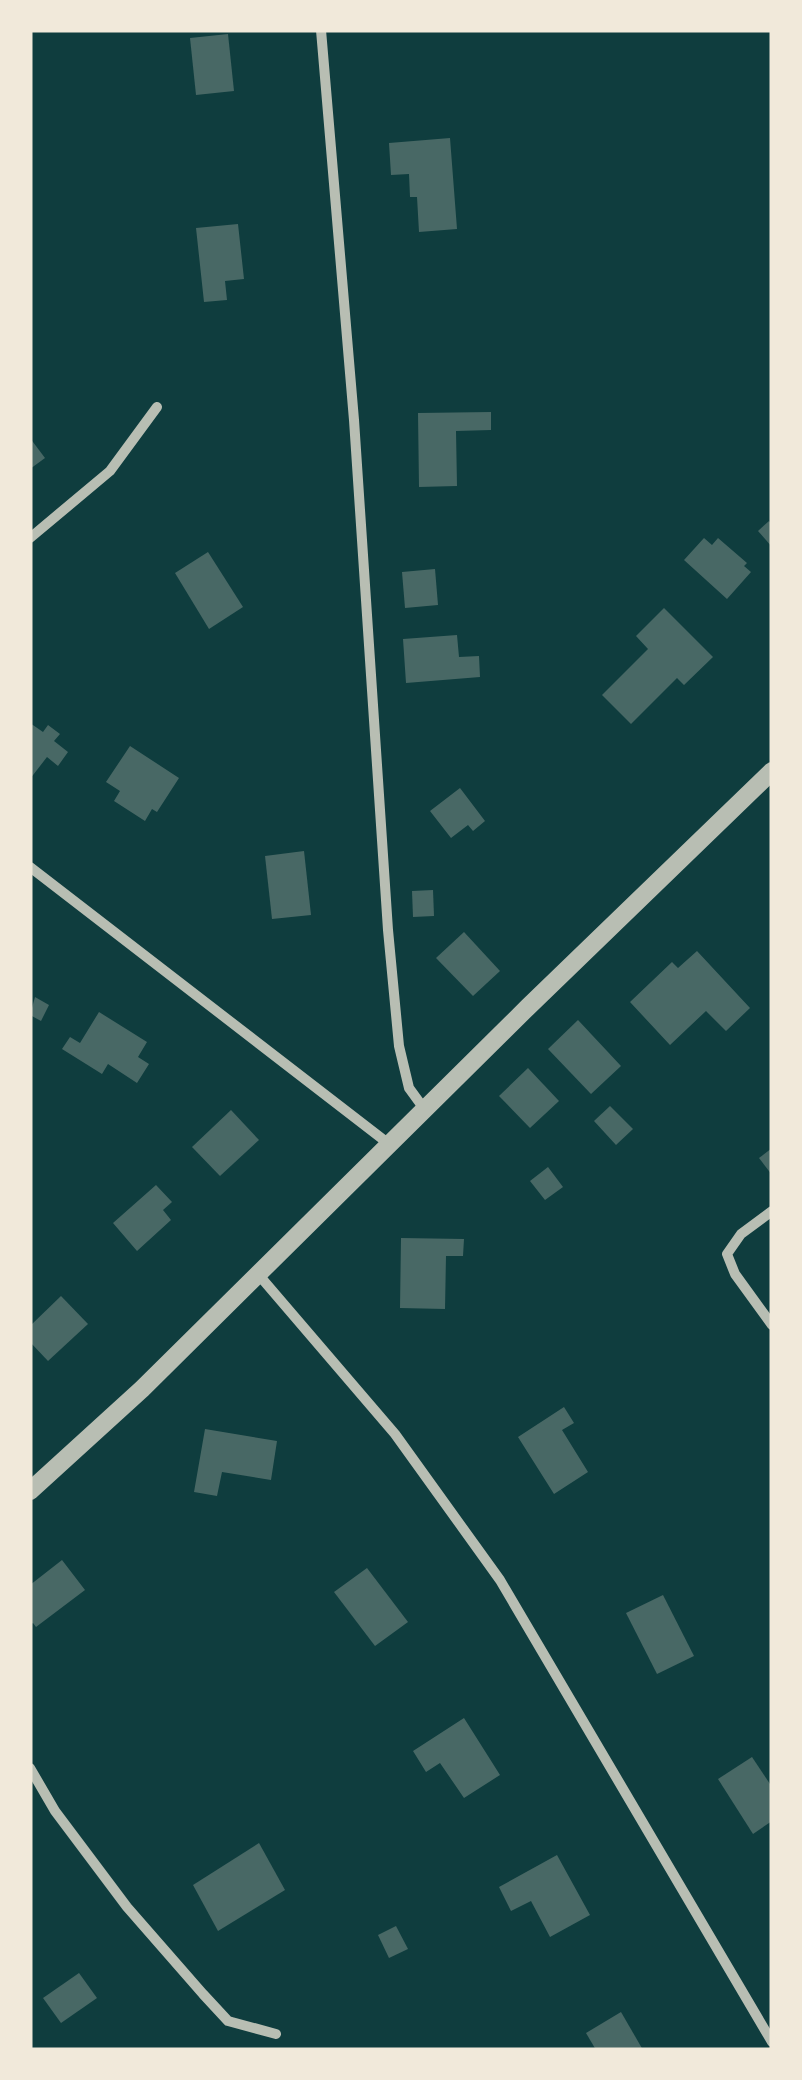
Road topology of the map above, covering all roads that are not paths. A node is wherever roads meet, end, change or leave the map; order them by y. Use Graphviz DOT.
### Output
graph roads {
  1 [pos="320,30"];
  2 [pos="157,407"];
  3 [pos="30,538"];
  4 [pos="772,772"];
  5 [pos="30,867"];
  6 [pos="425,1110"];
  7 [pos="389,1144"];
  8 [pos="772,1210"];
  9 [pos="258,1274"];
  10 [pos="772,1324"];
  11 [pos="30,1491"];
  12 [pos="30,1768"];
  13 [pos="276,2034"];
  14 [pos="772,2042"];
  1 -- 6 [label="street"];
  2 -- 3 [label="street"];
  4 -- 6 [label="street"];
  5 -- 7 [label="street"];
  6 -- 7 [label="street"];
  7 -- 9 [label="street"];
  8 -- 10 [label="street"];
  9 -- 11 [label="street"];
  9 -- 14 [label="street"];
  12 -- 13 [label="street"];
}
